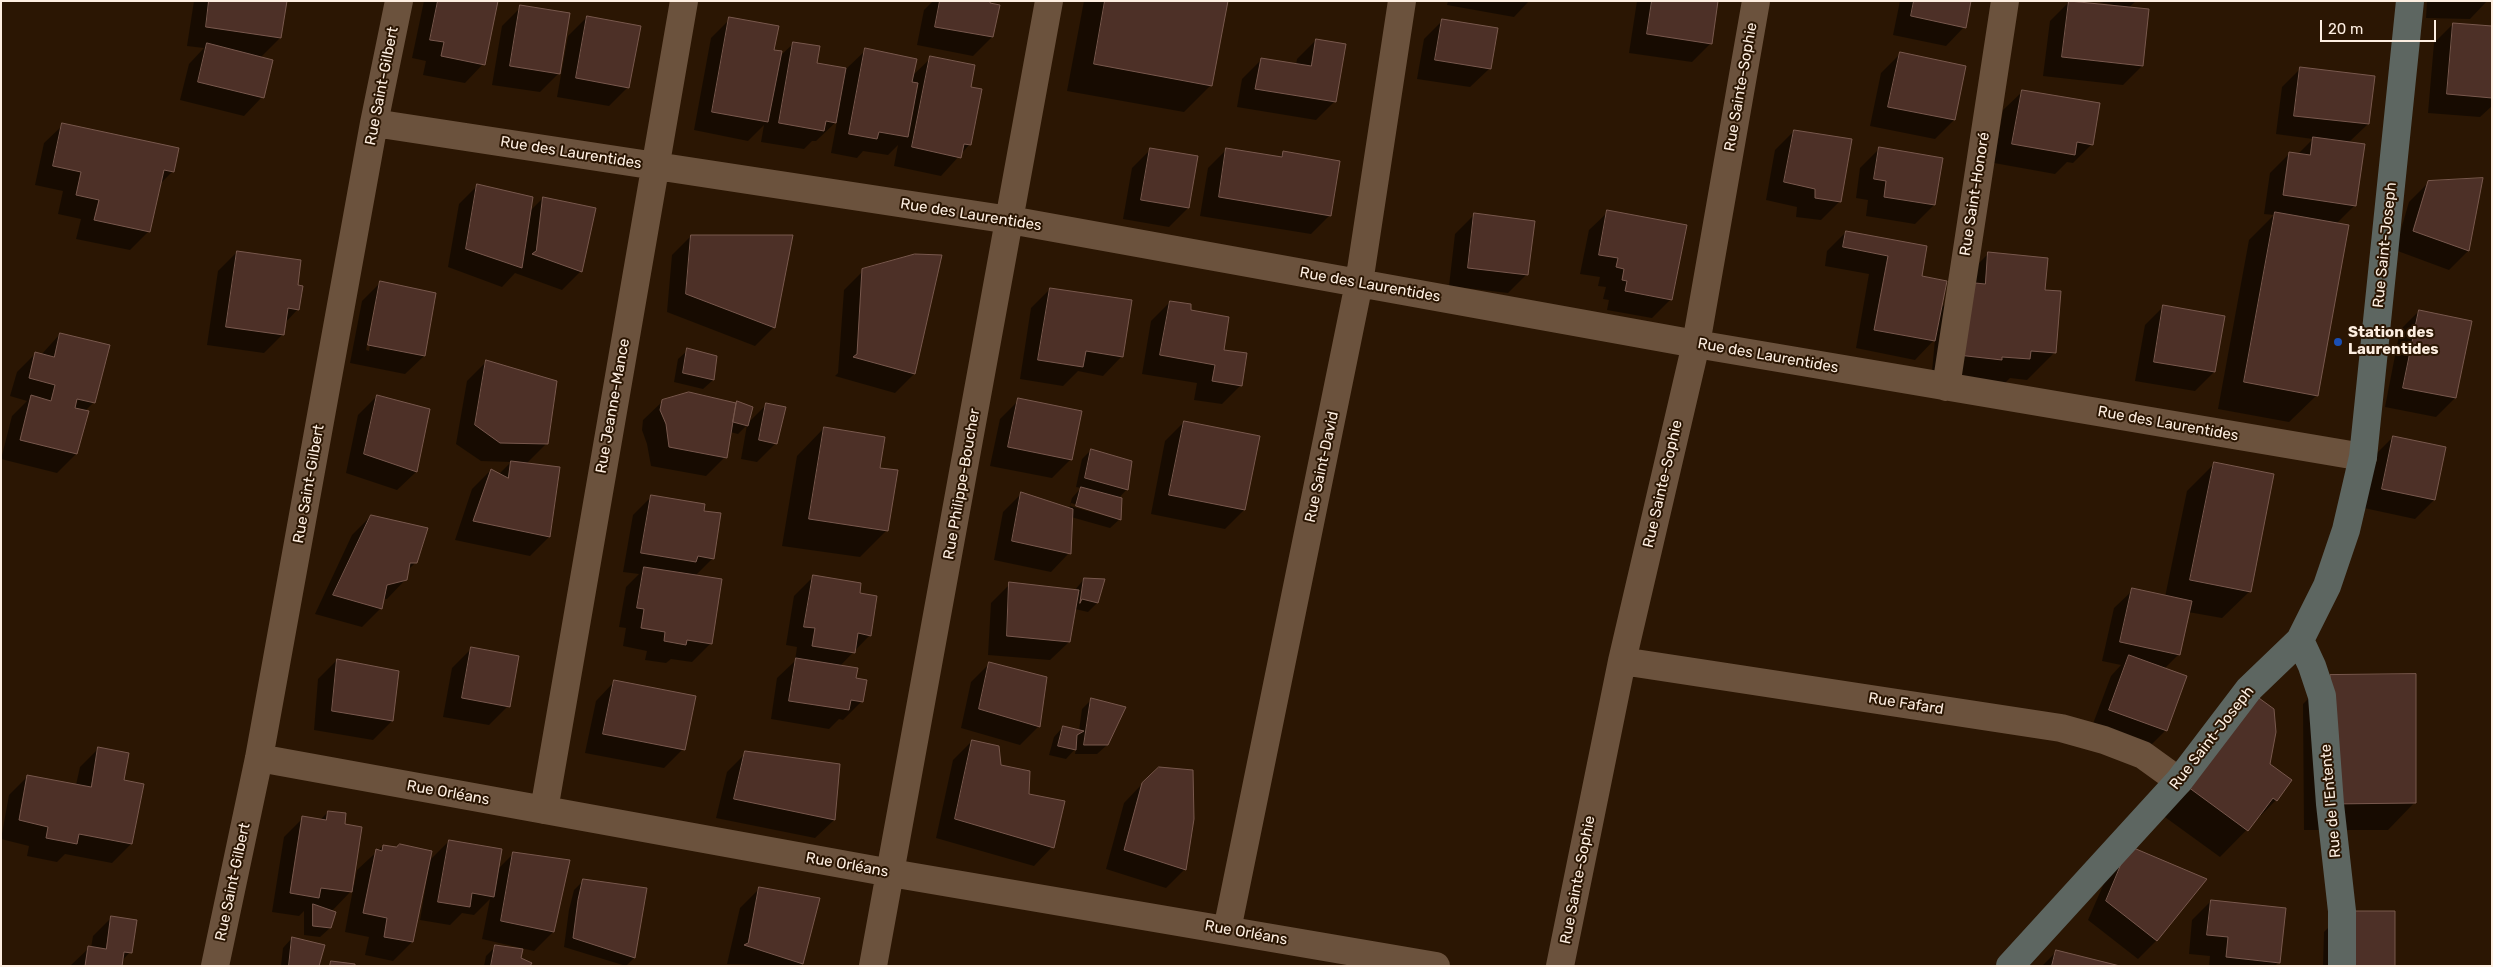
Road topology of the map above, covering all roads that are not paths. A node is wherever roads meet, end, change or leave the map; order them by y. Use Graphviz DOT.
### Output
graph roads {
  1 [pos="399,1"];
  2 [pos="684,1"];
  3 [pos="1049,1"];
  4 [pos="1402,1"];
  5 [pos="1756,1"];
  6 [pos="2005,1"];
  7 [pos="2410,1"];
  8 [pos="374,123"];
  9 [pos="654,166"];
  10 [pos="1010,220"];
  11 [pos="1360,283"];
  12 [pos="1696,344"];
  13 [pos="1946,387"];
  14 [pos="2363,457"];
  15 [pos="2300,640"];
  16 [pos="1622,661"];
  17 [pos="259,758"];
  18 [pos="2179,782"];
  19 [pos="544,810"];
  20 [pos="891,873"];
  21 [pos="1228,930"];
  22 [pos="215,966"];
  23 [pos="873,966"];
  24 [pos="1436,966"];
  25 [pos="1560,966"];
  26 [pos="2010,966"];
  27 [pos="2342,966"];
  1 -- 8 [label="street, Rue Saint-Gilbert"];
  2 -- 9 [label="street, Rue Jeanne-Mance"];
  3 -- 10 [label="street, Rue Philippe-Boucher"];
  4 -- 11 [label="street, Rue Saint-David"];
  5 -- 12 [label="street, Rue Sainte-Sophie"];
  6 -- 13 [label="street, Rue Saint-Honoré"];
  7 -- 14 [label="street, Rue Saint-Joseph"];
  8 -- 9 [label="street, Rue des Laurentides"];
  8 -- 17 [label="street, Rue Saint-Gilbert"];
  9 -- 10 [label="street, Rue des Laurentides"];
  9 -- 19 [label="street, Rue Jeanne-Mance"];
  10 -- 11 [label="street, Rue des Laurentides"];
  10 -- 20 [label="street, Rue Philippe-Boucher"];
  11 -- 12 [label="street, Rue des Laurentides"];
  11 -- 21 [label="street, Rue Saint-David"];
  12 -- 13 [label="street, Rue des Laurentides"];
  12 -- 16 [label="street, Rue Sainte-Sophie"];
  13 -- 14 [label="street, Rue des Laurentides"];
  14 -- 15 [label="street, Rue Saint-Joseph"];
  15 -- 18 [label="street, Rue Saint-Joseph"];
  15 -- 27 [label="street, Rue de l'Entente"];
  16 -- 18 [label="street, Rue Fafard"];
  16 -- 25 [label="street, Rue Sainte-Sophie"];
  17 -- 19 [label="street, Rue Orléans"];
  17 -- 22 [label="street, Rue Saint-Gilbert"];
  18 -- 26 [label="street, Rue Saint-Joseph"];
  19 -- 20 [label="street, Rue Orléans"];
  20 -- 21 [label="street, Rue Orléans"];
  20 -- 23 [label="street, Rue Philippe-Boucher"];
  21 -- 24 [label="street, Rue Orléans"];
}
